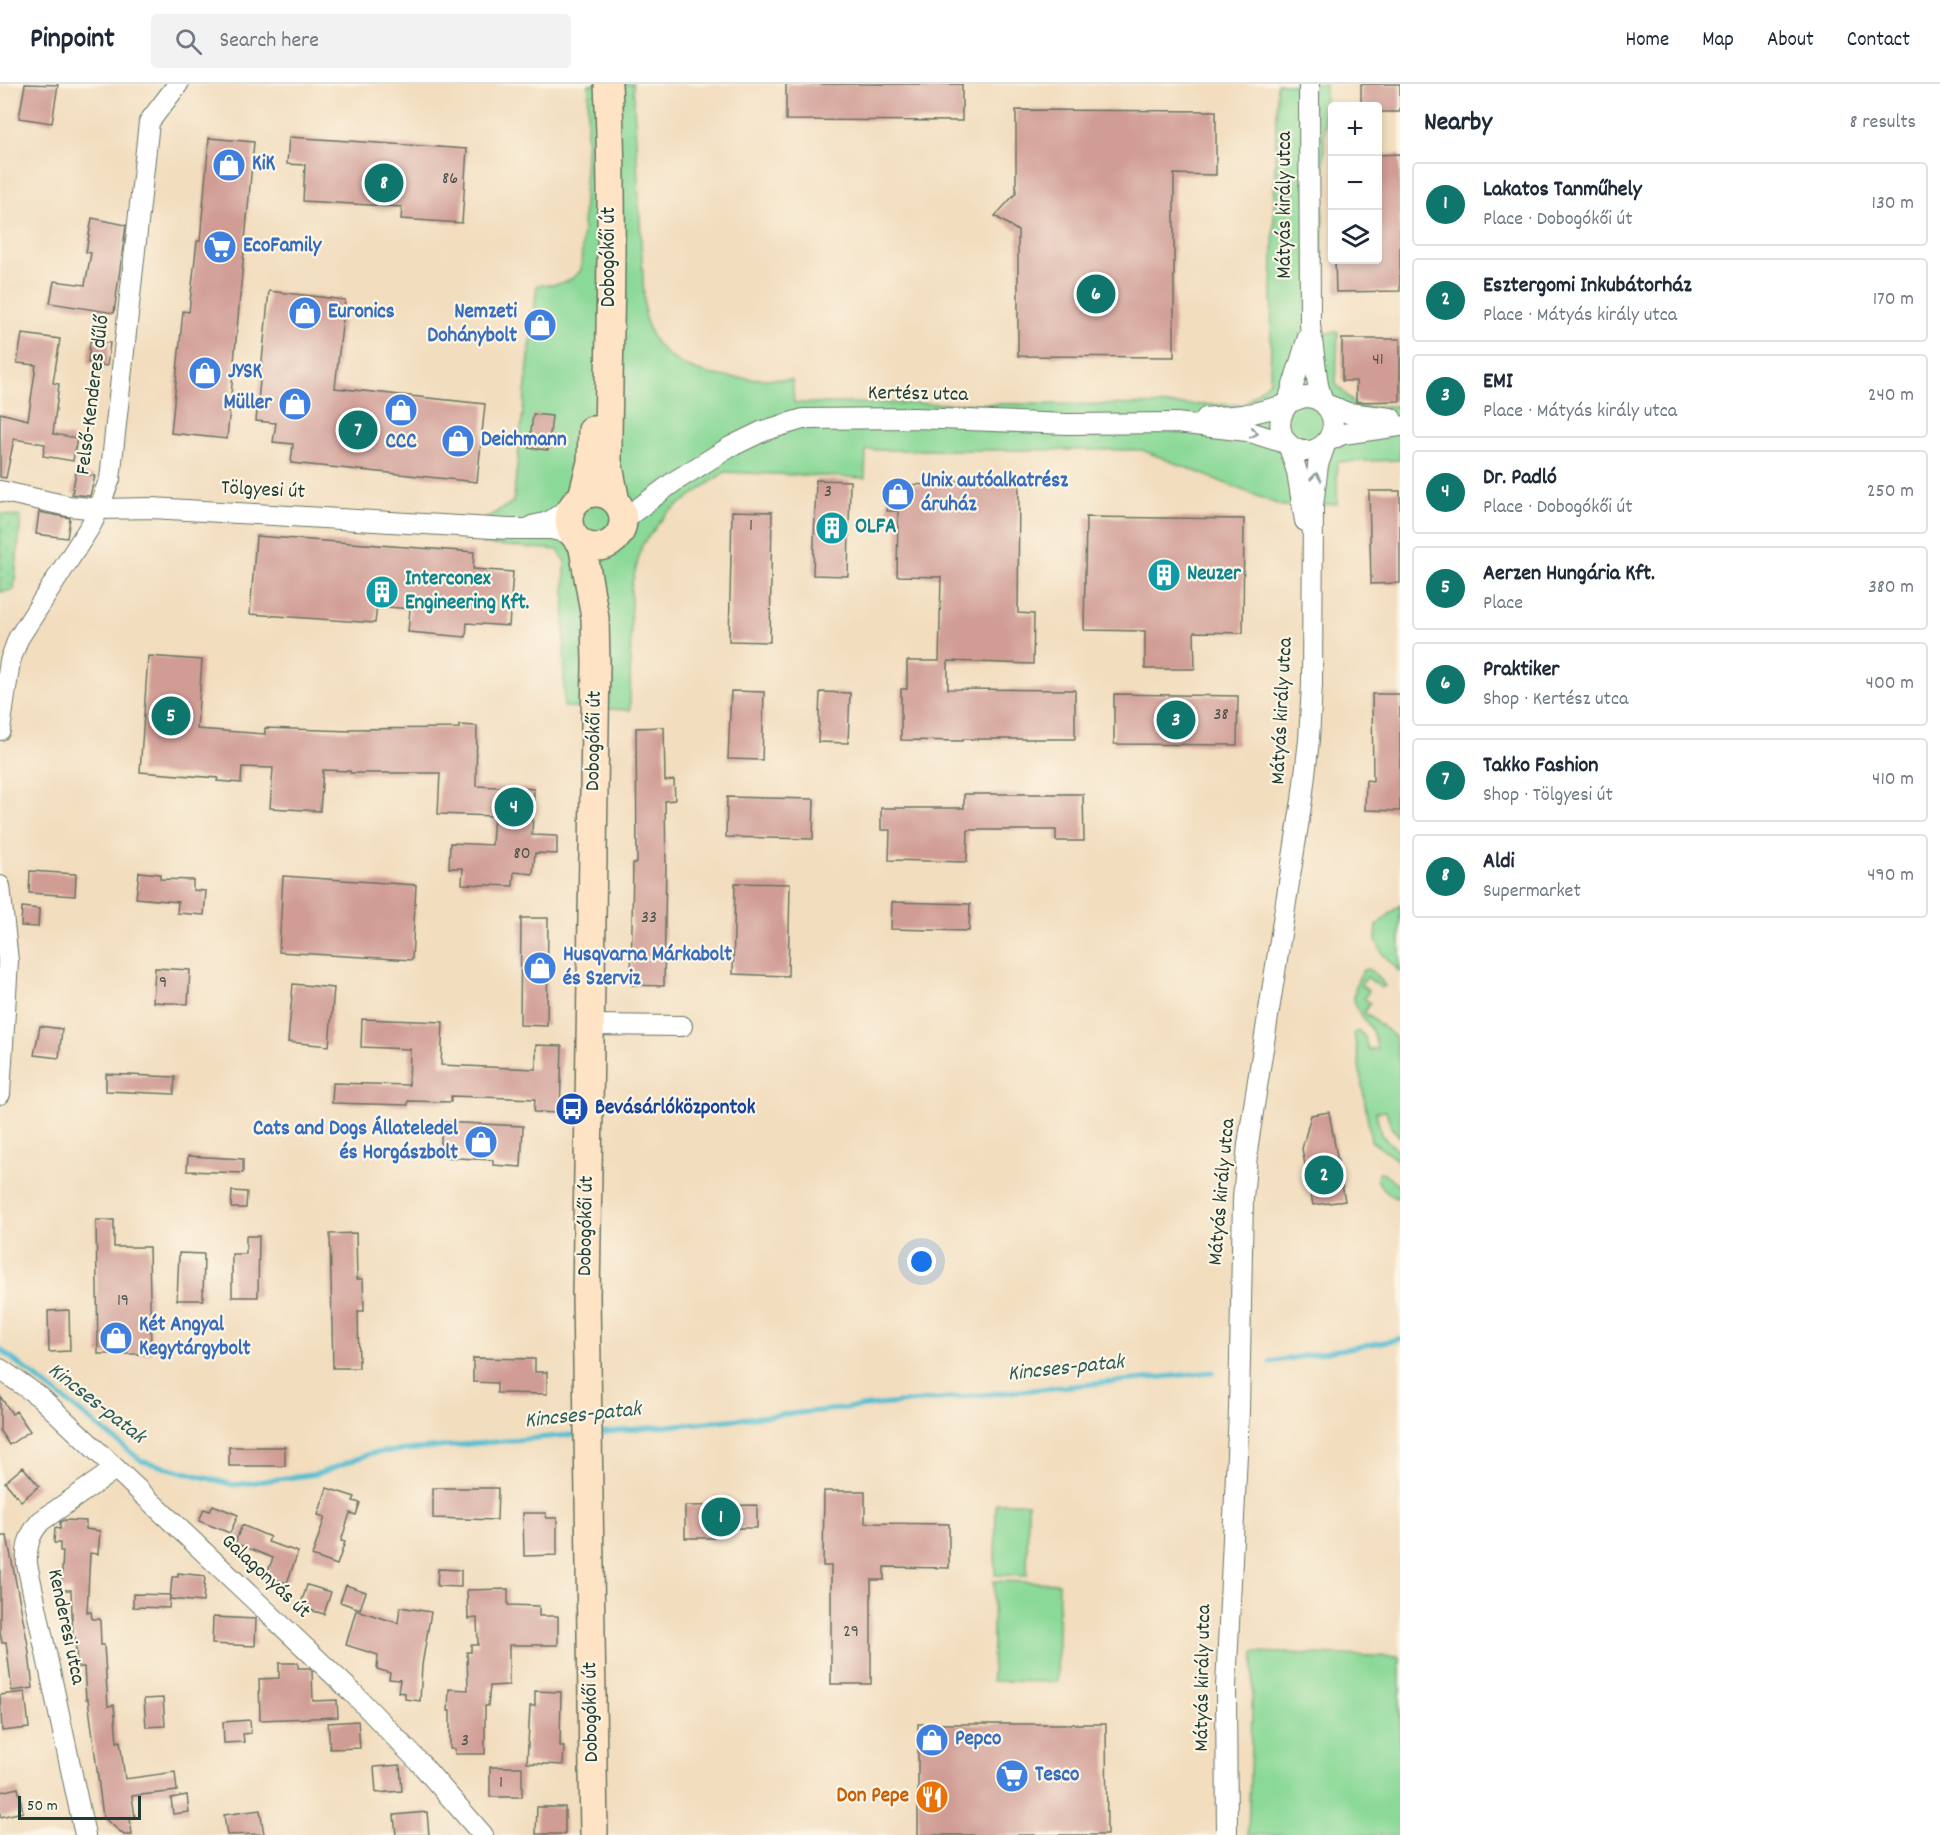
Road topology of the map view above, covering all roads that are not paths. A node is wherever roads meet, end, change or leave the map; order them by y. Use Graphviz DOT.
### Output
graph roads {
  1 [pos="178,84"];
  2 [pos="608,84"];
  3 [pos="1309,84"];
  4 [pos="1310,325"];
  5 [pos="1289,403"];
  6 [pos="1323,403"];
  7 [pos="1400,420"];
  8 [pos="1176,423"];
  9 [pos="1400,426"];
  10 [pos="1326,442"];
  11 [pos="1288,444"];
  12 [pos="110,479"];
  13 [pos="0,490"];
  14 [pos="578,501"];
  15 [pos="133,508"];
  16 [pos="100,509"];
  17 [pos="620,510"];
  18 [pos="524,528"];
  19 [pos="587,541"];
  20 [pos="1311,556"];
  21 [pos="0,730"];
  22 [pos="0,885"];
  23 [pos="589,1025"];
  24 [pos="682,1026"];
  25 [pos="0,1094"];
  26 [pos="0,1369"];
  27 [pos="115,1469"];
  28 [pos="85,1835"];
  29 [pos="483,1835"];
  30 [pos="594,1835"];
  31 [pos="1227,1835"];
  1 -- 12 [label="street, Felső-Kenderes dűlő"];
  2 -- 14 [label="main road, Dobogókői út"];
  2 -- 17 [label="main road, Dobogókői út"];
  3 -- 4 [label="street, Mátyás király utca"];
  4 -- 5 [label="street, Mátyás király utca"];
  4 -- 6 [label="street, Mátyás király utca"];
  5 -- 6 [label="street"];
  5 -- 8 [label="street, Kertész utca"];
  5 -- 11 [label="street"];
  6 -- 7 [label="street"];
  6 -- 10 [label="street"];
  8 -- 11 [label="street, Kertész utca, one-way"];
  8 -- 17 [label="street, Kertész utca"];
  9 -- 10 [label="street"];
  10 -- 11 [label="street"];
  20 -- 10 [label="street, Mátyás király utca, one-way"];
  11 -- 20 [label="street, Mátyás király utca"];
  12 -- 15 [label="street"];
  12 -- 16 [label="street, Felső-Kenderes dűlő"];
  13 -- 16 [label="street, Tölgyesi út"];
  14 -- 17 [label="main road"];
  14 -- 18 [label="street, Tölgyesi út"];
  14 -- 19 [label="main road"];
  15 -- 16 [label="street, Tölgyesi út"];
  15 -- 18 [label="street, Tölgyesi út"];
  16 -- 21 [label="street, Felső-Kenderes dűlő"];
  17 -- 19 [label="main road"];
  18 -- 19 [label="street, Tölgyesi út"];
  19 -- 23 [label="main road, Dobogókői út"];
  20 -- 31 [label="street, Mátyás király utca"];
  22 -- 25 [label="street"];
  23 -- 24 [label="street"];
  23 -- 30 [label="main road, Dobogókői út"];
  26 -- 27 [label="street, Galagonyás út"];
  27 -- 28 [label="street, Kenderesi utca"];
  27 -- 29 [label="street, Galagonyás út"];
}
